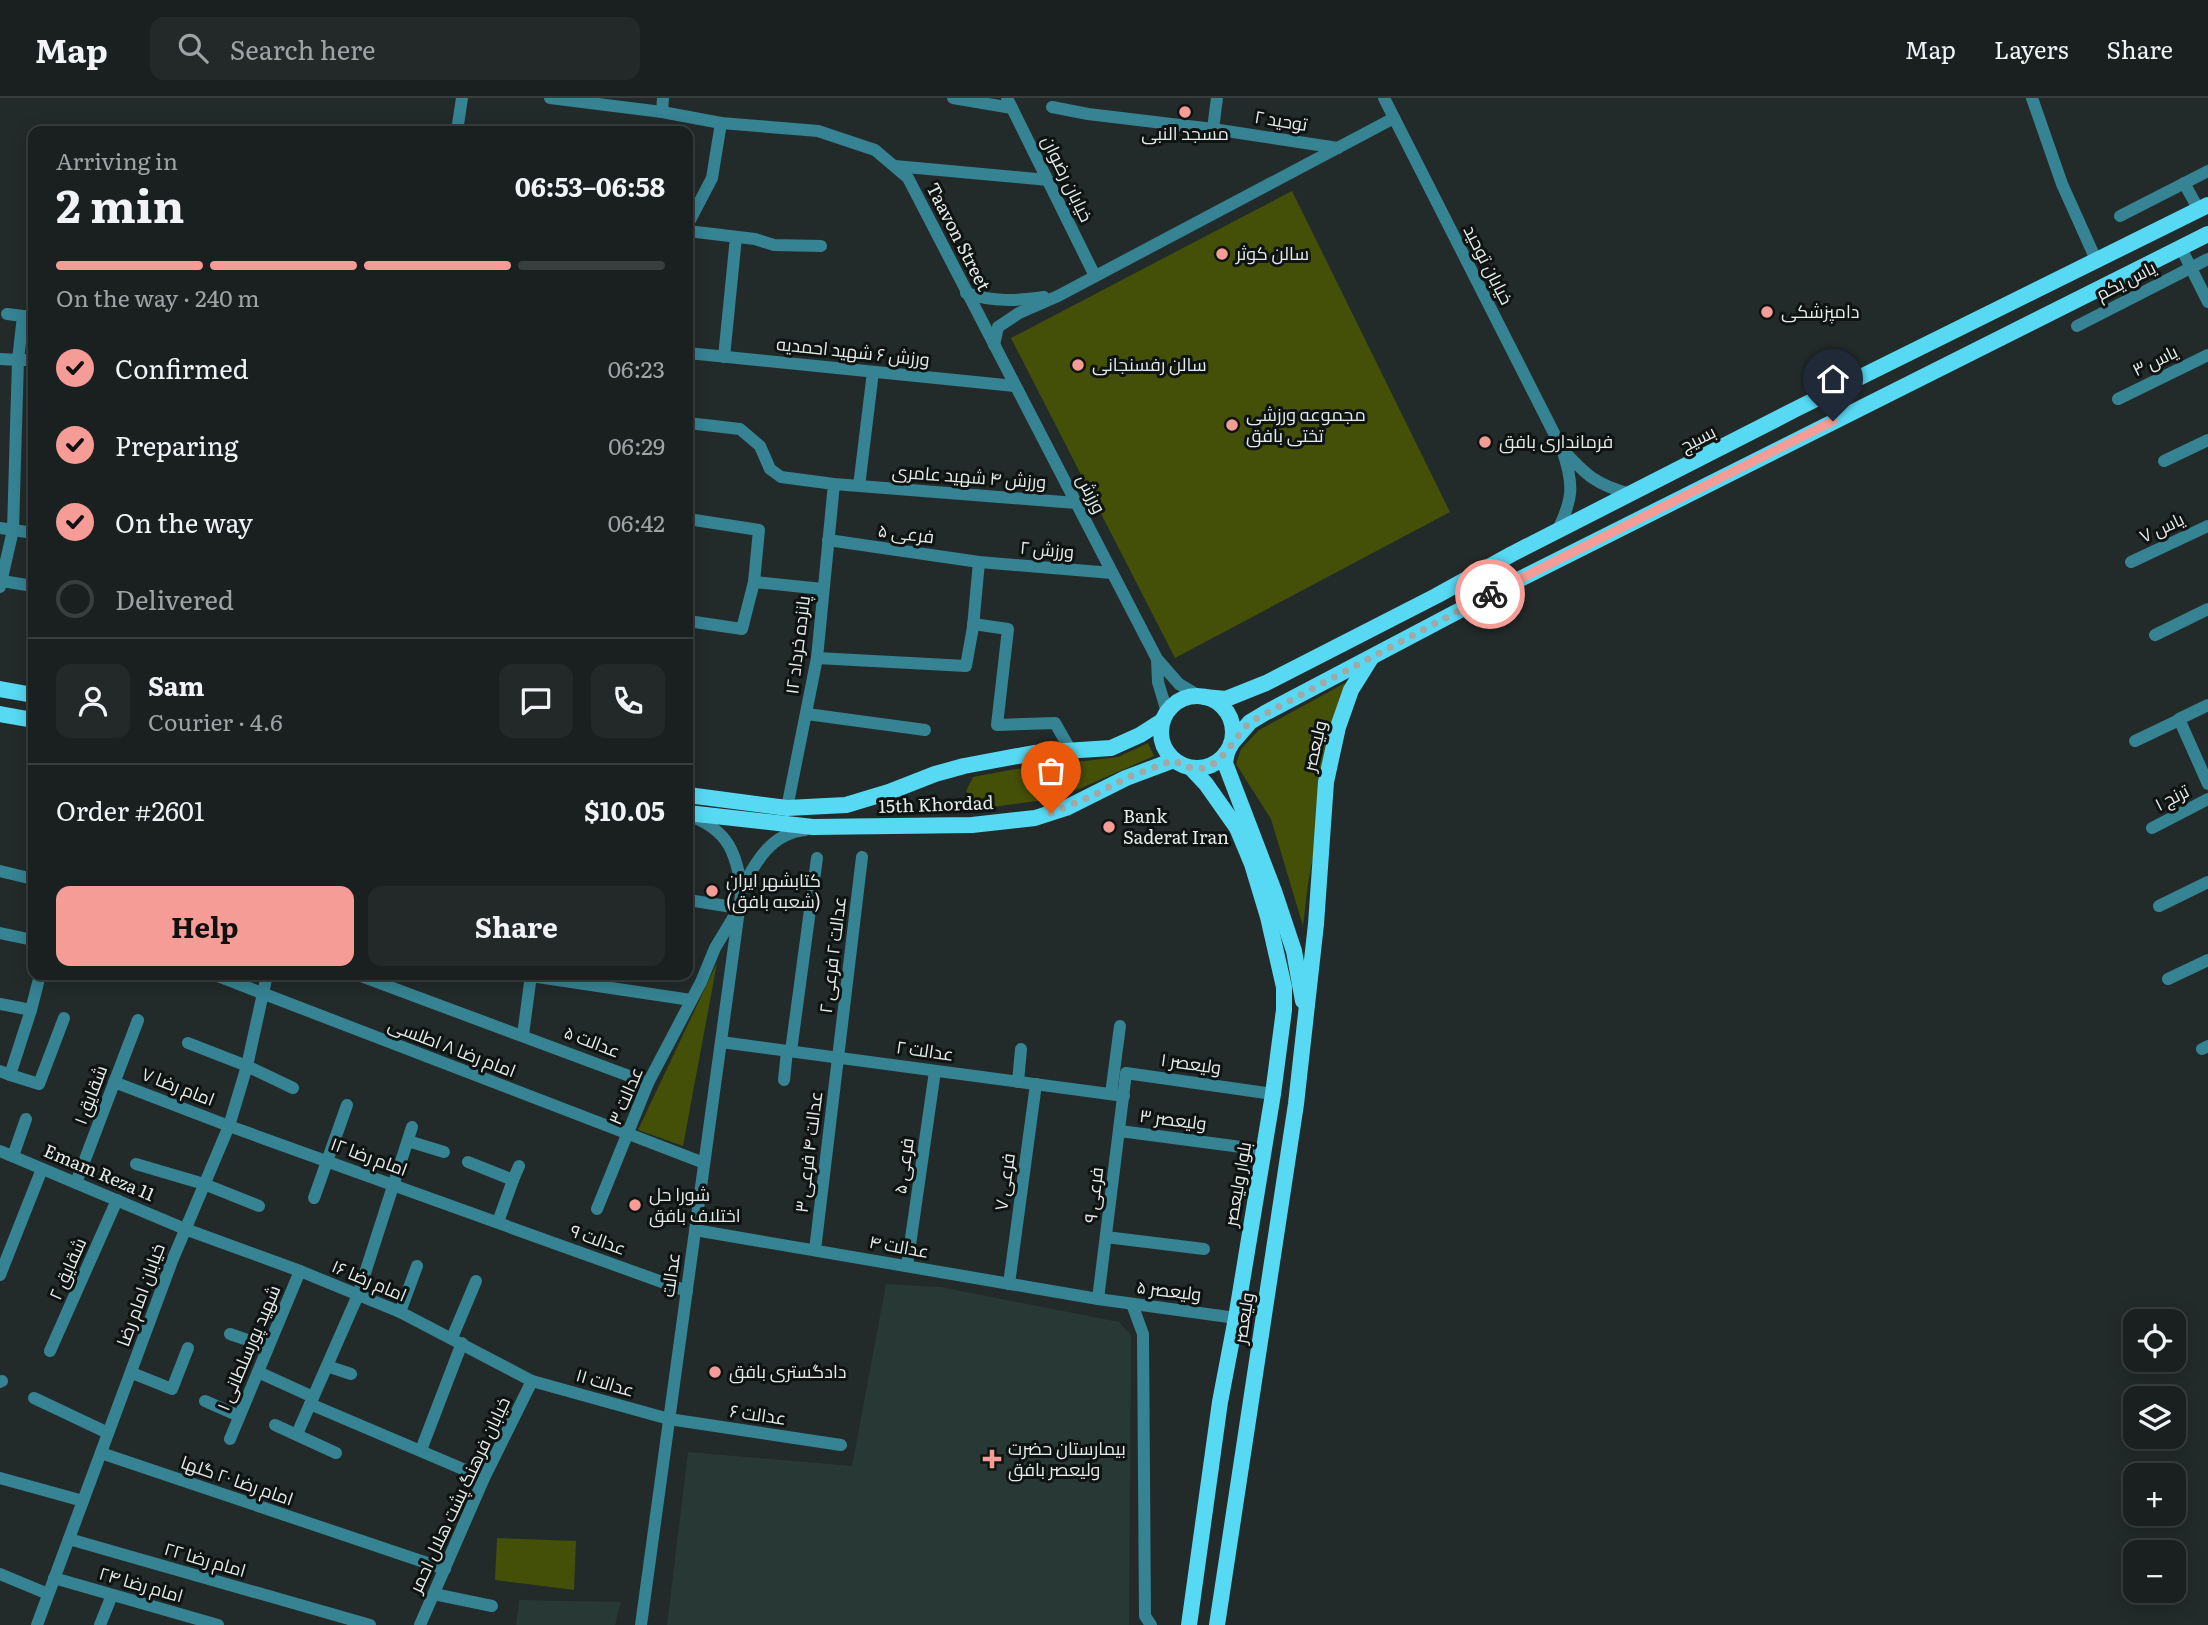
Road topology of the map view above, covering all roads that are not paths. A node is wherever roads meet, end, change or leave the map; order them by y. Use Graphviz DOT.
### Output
graph roads {
  1 [pos="462,98"];
  2 [pos="550,98"];
  3 [pos="663,98"];
  4 [pos="953,98"];
  5 [pos="1217,98"];
  6 [pos="1384,98"];
  7 [pos="2032,98"];
  8 [pos="1010,103"];
  9 [pos="1052,107"];
  10 [pos="662,112"];
  11 [pos="1394,118"];
  12 [pos="721,123"];
  13 [pos="458,126"];
  14 [pos="1213,129"];
  15 [pos="1338,148"];
  16 [pos="894,166"];
  17 [pos="2208,171"];
  18 [pos="1048,180"];
  19 [pos="2184,183"];
  20 [pos="2204,207"];
  21 [pos="693,214"];
  22 [pos="2120,216"];
  23 [pos="693,232"];
  24 [pos="2208,234"];
  25 [pos="736,237"];
  26 [pos="821,246"];
  27 [pos="2181,248"];
  28 [pos="2208,259"];
  29 [pos="2097,262"];
  30 [pos="2191,268"];
  31 [pos="1095,276"];
  32 [pos="966,293"];
  33 [pos="1058,296"];
  34 [pos="2208,302"];
  35 [pos="7,314"];
  36 [pos="28,316"];
  37 [pos="2077,326"];
  38 [pos="994,345"];
  39 [pos="693,354"];
  40 [pos="2208,355"];
  41 [pos="724,357"];
  42 [pos="0,359"];
  43 [pos="18,360"];
  44 [pos="28,360"];
  45 [pos="873,372"];
  46 [pos="1016,386"];
  47 [pos="2118,399"];
  48 [pos="693,424"];
  49 [pos="2208,440"];
  50 [pos="1562,449"];
  51 [pos="2164,461"];
  52 [pos="834,485"];
  53 [pos="859,486"];
  54 [pos="1632,494"];
  55 [pos="1076,503"];
  56 [pos="693,520"];
  57 [pos="2208,526"];
  58 [pos="7,529"];
  59 [pos="28,532"];
  60 [pos="1556,533"];
  61 [pos="828,540"];
  62 [pos="979,562"];
  63 [pos="2131,562"];
  64 [pos="1490,566"];
  65 [pos="1112,573"];
  66 [pos="754,582"];
  67 [pos="1,584"];
  68 [pos="28,586"];
  69 [pos="1502,588"];
  70 [pos="823,589"];
  71 [pos="1436,596"];
  72 [pos="2208,609"];
  73 [pos="1446,617"];
  74 [pos="693,622"];
  75 [pos="973,624"];
  76 [pos="2155,635"];
  77 [pos="817,657"];
  78 [pos="1371,657"];
  79 [pos="1157,659"];
  80 [pos="0,689"];
  81 [pos="28,694"];
  82 [pos="1201,696"];
  83 [pos="2208,705"];
  84 [pos="0,714"];
  85 [pos="807,714"];
  86 [pos="1164,716"];
  87 [pos="28,719"];
  88 [pos="2179,720"];
  89 [pos="926,730"];
  90 [pos="2135,741"];
  91 [pos="1229,748"];
  92 [pos="1071,751"];
  93 [pos="1174,760"];
  94 [pos="1191,768"];
  95 [pos="2208,784"];
  96 [pos="693,796"];
  97 [pos="2208,799"];
  98 [pos="787,808"];
  99 [pos="693,814"];
  100 [pos="693,816"];
  101 [pos="834,827"];
  102 [pos="2152,828"];
  103 [pos="862,857"];
  104 [pos="817,858"];
  105 [pos="0,871"];
  106 [pos="28,878"];
  107 [pos="2208,882"];
  108 [pos="742,888"];
  109 [pos="693,901"];
  110 [pos="2159,906"];
  111 [pos="739,908"];
  112 [pos="0,933"];
  113 [pos="28,939"];
  114 [pos="2208,960"];
  115 [pos="2168,979"];
  116 [pos="39,980"];
  117 [pos="228,980"];
  118 [pos="266,980"];
  119 [pos="372,980"];
  120 [pos="530,980"];
  121 [pos="563,980"];
  122 [pos="263,993"];
  123 [pos="691,1000"];
  124 [pos="0,1004"];
  125 [pos="31,1010"];
  126 [pos="1306,1017"];
  127 [pos="64,1018"];
  128 [pos="138,1020"];
  129 [pos="1120,1026"];
  130 [pos="523,1035"];
  131 [pos="721,1042"];
  132 [pos="188,1043"];
  133 [pos="1021,1049"];
  134 [pos="789,1051"];
  135 [pos="838,1058"];
  136 [pos="247,1066"];
  137 [pos="935,1070"];
  138 [pos="5,1073"];
  139 [pos="784,1080"];
  140 [pos="114,1082"];
  141 [pos="1018,1082"];
  142 [pos="648,1083"];
  143 [pos="1036,1084"];
  144 [pos="293,1088"];
  145 [pos="1273,1094"];
  146 [pos="1117,1095"];
  147 [pos="347,1105"];
  148 [pos="26,1119"];
  149 [pos="229,1126"];
  150 [pos="412,1127"];
  151 [pos="1120,1131"];
  152 [pos="628,1135"];
  153 [pos="408,1141"];
  154 [pos="1264,1150"];
  155 [pos="0,1151"];
  156 [pos="444,1152"];
  157 [pos="13,1156"];
  158 [pos="328,1161"];
  159 [pos="468,1162"];
  160 [pos="704,1163"];
  161 [pos="136,1164"];
  162 [pos="519,1166"];
  163 [pos="42,1169"];
  164 [pos="513,1181"];
  165 [pos="76,1183"];
  166 [pos="204,1184"];
  167 [pos="394,1185"];
  168 [pos="314,1198"];
  169 [pos="117,1200"];
  170 [pos="259,1206"];
  171 [pos="597,1209"];
  172 [pos="498,1222"];
  173 [pos="185,1228"];
  174 [pos="695,1230"];
  175 [pos="1106,1237"];
  176 [pos="1204,1249"];
  177 [pos="815,1250"];
  178 [pos="417,1266"];
  179 [pos="907,1266"];
  180 [pos="300,1271"];
  181 [pos="0,1275"];
  182 [pos="476,1281"];
  183 [pos="1009,1284"];
  184 [pos="687,1290"];
  185 [pos="358,1295"];
  186 [pos="1098,1299"];
  187 [pos="1132,1304"];
  188 [pos="400,1312"];
  189 [pos="1236,1318"];
  190 [pos="230,1334"];
  191 [pos="457,1341"];
  192 [pos="268,1347"];
  193 [pos="188,1348"];
  194 [pos="50,1352"];
  195 [pos="327,1366"];
  196 [pos="258,1372"];
  197 [pos="132,1373"];
  198 [pos="352,1374"];
  199 [pos="532,1381"];
  200 [pos="33,1398"];
  201 [pos="311,1400"];
  202 [pos="205,1401"];
  203 [pos="239,1416"];
  204 [pos="669,1419"];
  205 [pos="275,1425"];
  206 [pos="108,1433"];
  207 [pos="297,1434"];
  208 [pos="230,1438"];
  209 [pos="841,1445"];
  210 [pos="421,1450"];
  211 [pos="101,1453"];
  212 [pos="337,1453"];
  213 [pos="0,1478"];
  214 [pos="484,1478"];
  215 [pos="83,1501"];
  216 [pos="69,1539"];
  217 [pos="445,1569"];
  218 [pos="0,1574"];
  219 [pos="54,1578"];
  220 [pos="48,1594"];
  221 [pos="434,1594"];
  222 [pos="112,1595"];
  223 [pos="492,1606"];
  224 [pos="199,1623"];
  225 [pos="37,1625"];
  226 [pos="100,1625"];
  227 [pos="218,1625"];
  228 [pos="370,1625"];
  229 [pos="420,1625"];
  230 [pos="641,1625"];
  231 [pos="1151,1625"];
  232 [pos="1189,1625"];
  233 [pos="1217,1625"];
  1 -- 13 [label="street"];
  2 -- 10 [label="street, Taavon Street"];
  3 -- 10 [label="street"];
  4 -- 8 [label="street"];
  5 -- 14 [label="street"];
  6 -- 11 [label="street, خیابان توحید"];
  7 -- 29 [label="street"];
  8 -- 18 [label="street, خیابان رضوان"];
  9 -- 14 [label="street, توحید ۲"];
  10 -- 12 [label="street, Taavon Street"];
  11 -- 15 [label="street"];
  11 -- 50 [label="street, خیابان توحید"];
  12 -- 16 [label="street, Taavon Street"];
  12 -- 21 [label="street"];
  14 -- 15 [label="street, توحید ۲"];
  15 -- 31 [label="street"];
  16 -- 18 [label="street"];
  16 -- 32 [label="street, Taavon Street"];
  17 -- 19 [label="street"];
  18 -- 31 [label="street, خیابان رضوان"];
  19 -- 20 [label="street"];
  19 -- 22 [label="street"];
  20 -- 29 [label="main road, بسیج"];
  23 -- 25 [label="street"];
  24 -- 27 [label="main road"];
  25 -- 26 [label="street"];
  25 -- 41 [label="street"];
  27 -- 30 [label="street"];
  27 -- 69 [label="main road"];
  28 -- 30 [label="street, یاس یکم"];
  29 -- 54 [label="main road, بسیج"];
  30 -- 34 [label="street"];
  30 -- 37 [label="street, یاس یکم"];
  31 -- 33 [label="street"];
  32 -- 33 [label="street"];
  32 -- 38 [label="street, Taavon Street"];
  33 -- 38 [label="street"];
  35 -- 36 [label="street"];
  36 -- 43 [label="street"];
  38 -- 46 [label="street, ورزش"];
  39 -- 41 [label="street, ورزش ۶ شهید احمدیه"];
  40 -- 47 [label="street, یاس ۳"];
  41 -- 45 [label="street, ورزش ۶ شهید احمدیه"];
  42 -- 43 [label="street"];
  43 -- 44 [label="street"];
  43 -- 58 [label="street"];
  45 -- 46 [label="street, ورزش ۶ شهید احمدیه"];
  45 -- 53 [label="street"];
  46 -- 55 [label="street, ورزش"];
  48 -- 52 [label="street, ورزش ۴ شهید عامری"];
  49 -- 51 [label="street"];
  50 -- 54 [label="street"];
  50 -- 60 [label="street"];
  52 -- 53 [label="street, ورزش ۴ شهید عامری"];
  52 -- 61 [label="street, پانزده خرداد ۱۲"];
  53 -- 55 [label="street, ورزش ۴ شهید عامری"];
  54 -- 60 [label="main road, بسیج"];
  55 -- 65 [label="street, ورزش"];
  56 -- 66 [label="street"];
  57 -- 63 [label="street, یاس ۷"];
  58 -- 59 [label="street"];
  58 -- 67 [label="street"];
  60 -- 64 [label="main road, بسیج"];
  61 -- 62 [label="street, فرعی ۵"];
  61 -- 70 [label="street, پانزده خرداد ۱۲"];
  62 -- 65 [label="street, ورزش ۲"];
  62 -- 75 [label="street"];
  64 -- 69 [label="main road"];
  64 -- 71 [label="main road, بسیج"];
  65 -- 79 [label="street, ورزش"];
  66 -- 70 [label="street"];
  66 -- 74 [label="street"];
  67 -- 68 [label="street"];
  69 -- 73 [label="main road"];
  70 -- 77 [label="street, پانزده خرداد ۱۲"];
  71 -- 73 [label="main road"];
  71 -- 82 [label="main road, بسیج"];
  72 -- 76 [label="street"];
  73 -- 78 [label="main road"];
  75 -- 77 [label="street"];
  75 -- 92 [label="street"];
  77 -- 85 [label="street, پانزده خرداد ۱۲"];
  78 -- 91 [label="main road"];
  78 -- 126 [label="main road, ولیعصر"];
  79 -- 82 [label="street, ورزش"];
  79 -- 86 [label="street, ورزش"];
  80 -- 81 [label="main road"];
  82 -- 86 [label="main road"];
  82 -- 91 [label="main road"];
  83 -- 88 [label="street"];
  84 -- 87 [label="main road"];
  85 -- 89 [label="street"];
  85 -- 98 [label="street, پانزده خرداد ۱۲"];
  86 -- 92 [label="main road, 15th Khordad"];
  86 -- 93 [label="main road"];
  88 -- 90 [label="street"];
  88 -- 95 [label="street"];
  91 -- 94 [label="main road"];
  91 -- 126 [label="main road, ولیعصر"];
  92 -- 98 [label="main road, 15th Khordad"];
  93 -- 94 [label="main road"];
  93 -- 101 [label="main road, 15th Khordad"];
  94 -- 145 [label="main road, بلوار ولیعصر"];
  96 -- 98 [label="main road, 15th Khordad"];
  97 -- 102 [label="street, ترنج ۱"];
  99 -- 101 [label="main road, 15th Khordad"];
  100 -- 108 [label="street, عدالت"];
  101 -- 108 [label="street, عدالت"];
  103 -- 135 [label="street, عدالت ۲ فرعی ۲"];
  104 -- 134 [label="street"];
  105 -- 106 [label="street"];
  107 -- 110 [label="street"];
  108 -- 111 [label="street, عدالت"];
  109 -- 111 [label="street"];
  111 -- 123 [label="street, عدالت ۳"];
  111 -- 131 [label="street, عدالت"];
  112 -- 113 [label="street"];
  114 -- 115 [label="street"];
  116 -- 125 [label="street"];
  117 -- 122 [label="street, امام رضا ۸ اطلسی"];
  118 -- 122 [label="street, خیابان امام رضا"];
  119 -- 130 [label="street, عدالت ۵"];
  120 -- 130 [label="street"];
  121 -- 123 [label="street"];
  122 -- 136 [label="street, خیابان امام رضا"];
  122 -- 152 [label="street, امام رضا ۸ اطلسی"];
  123 -- 142 [label="street, عدالت ۳"];
  124 -- 125 [label="street"];
  125 -- 138 [label="street"];
  126 -- 233 [label="main road, ولیعصر"];
  127 -- 138 [label="street"];
  128 -- 140 [label="street, شقایق ۱"];
  129 -- 146 [label="street, فرعی ۹"];
  130 -- 142 [label="street, عدالت ۵"];
  131 -- 134 [label="street, عدالت ۲"];
  131 -- 160 [label="street, عدالت"];
  132 -- 136 [label="street"];
  133 -- 141 [label="street"];
  134 -- 135 [label="street, عدالت ۲"];
  134 -- 139 [label="street"];
  135 -- 137 [label="street, عدالت ۲"];
  135 -- 177 [label="street, عدالت ۴ فرعی ۳"];
  136 -- 144 [label="street"];
  136 -- 149 [label="street, خیابان امام رضا"];
  137 -- 141 [label="street, عدالت ۲"];
  137 -- 179 [label="street, فرعی ۵"];
  140 -- 149 [label="street, امام رضا ۷"];
  140 -- 165 [label="street, شقایق ۱"];
  141 -- 143 [label="street, عدالت ۲"];
  142 -- 152 [label="street, عدالت ۳"];
  143 -- 146 [label="street, عدالت ۲"];
  143 -- 183 [label="street, فرعی ۷"];
  145 -- 146 [label="street, ولیعصر ۱"];
  145 -- 154 [label="main road, بلوار ولیعصر"];
  146 -- 151 [label="street, فرعی ۹"];
  147 -- 158 [label="street"];
  148 -- 157 [label="street"];
  149 -- 158 [label="street, امام رضا ۱۲"];
  149 -- 166 [label="street, خیابان امام رضا"];
  150 -- 153 [label="street"];
  151 -- 154 [label="street, ولیعصر ۳"];
  151 -- 175 [label="street, فرعی ۹"];
  152 -- 160 [label="street, امام رضا ۸ اطلسی"];
  152 -- 171 [label="street, عدالت ۳"];
  153 -- 156 [label="street"];
  153 -- 167 [label="street"];
  154 -- 189 [label="main road, بلوار ولیعصر"];
  155 -- 157 [label="street, Emam Reza 11"];
  157 -- 163 [label="street, Emam Reza 11"];
  158 -- 167 [label="street, امام رضا ۱۲"];
  158 -- 168 [label="street"];
  159 -- 164 [label="street"];
  160 -- 174 [label="street, عدالت"];
  161 -- 166 [label="street"];
  162 -- 164 [label="street"];
  163 -- 165 [label="street, Emam Reza 11"];
  163 -- 181 [label="street"];
  164 -- 172 [label="street"];
  165 -- 169 [label="street, Emam Reza 11"];
  166 -- 170 [label="street"];
  166 -- 173 [label="street, خیابان امام رضا"];
  167 -- 172 [label="street, امام رضا ۱۲"];
  167 -- 185 [label="street"];
  169 -- 173 [label="street, Emam Reza 11"];
  169 -- 194 [label="street, شقایق ۲"];
  172 -- 184 [label="street, عدالت ۹"];
  173 -- 180 [label="street, امام رضا ۱۶"];
  173 -- 197 [label="street, خیابان امام رضا"];
  174 -- 177 [label="street, عدالت ۴"];
  174 -- 184 [label="street, عدالت"];
  175 -- 176 [label="street"];
  175 -- 186 [label="street, فرعی ۹"];
  177 -- 179 [label="street, عدالت ۴"];
  178 -- 188 [label="street"];
  179 -- 183 [label="street, عدالت ۴"];
  180 -- 185 [label="street, امام رضا ۱۶"];
  180 -- 192 [label="street, شهید پورسلطانی ۱"];
  182 -- 191 [label="street"];
  183 -- 186 [label="street, عدالت ۴"];
  184 -- 204 [label="street, عدالت"];
  185 -- 188 [label="street, امام رضا ۱۶"];
  185 -- 195 [label="street"];
  186 -- 187 [label="street, ولیعصر ۵"];
  187 -- 189 [label="street, ولیعصر ۵"];
  187 -- 231 [label="street"];
  188 -- 191 [label="street, امام رضا ۱۶"];
  189 -- 232 [label="main road, بلوار ولیعصر"];
  190 -- 192 [label="street"];
  191 -- 199 [label="street, امام رضا ۱۶"];
  191 -- 210 [label="street"];
  192 -- 196 [label="street, شهید پورسلطانی ۱"];
  193 -- 197 [label="street"];
  195 -- 198 [label="street"];
  195 -- 201 [label="street"];
  196 -- 201 [label="street"];
  196 -- 203 [label="street, شهید پورسلطانی ۱"];
  197 -- 206 [label="street, خیابان امام رضا"];
  199 -- 204 [label="street, عدالت ۱۱"];
  199 -- 214 [label="street, خیابان فرهنگ پشت هلال احمر"];
  200 -- 206 [label="street"];
  201 -- 207 [label="street"];
  201 -- 210 [label="street"];
  202 -- 203 [label="street"];
  203 -- 208 [label="street, شهید پورسلطانی ۱"];
  204 -- 209 [label="street, عدالت ۶"];
  204 -- 230 [label="street, عدالت"];
  205 -- 207 [label="street"];
  206 -- 211 [label="street, خیابان امام رضا"];
  207 -- 212 [label="street"];
  210 -- 214 [label="street"];
  211 -- 215 [label="street, خیابان امام رضا"];
  211 -- 217 [label="street, امام رضا ۲۰ گلها"];
  213 -- 215 [label="street"];
  214 -- 217 [label="street, خیابان فرهنگ پشت هلال احمر"];
  215 -- 216 [label="street, خیابان امام رضا"];
  216 -- 219 [label="street, خیابان امام رضا"];
  216 -- 228 [label="street, امام رضا ۲۲"];
  217 -- 221 [label="street, خیابان فرهنگ پشت هلال احمر"];
  218 -- 220 [label="street"];
  219 -- 220 [label="street, خیابان امام رضا"];
  219 -- 222 [label="street, امام رضا ۲۴"];
  220 -- 225 [label="street, خیابان امام رضا"];
  221 -- 223 [label="street"];
  221 -- 229 [label="street, خیابان فرهنگ پشت هلال احمر"];
  222 -- 224 [label="street, امام رضا ۲۴"];
  222 -- 226 [label="street"];
  224 -- 227 [label="street, امام رضا ۲۴"];
}
